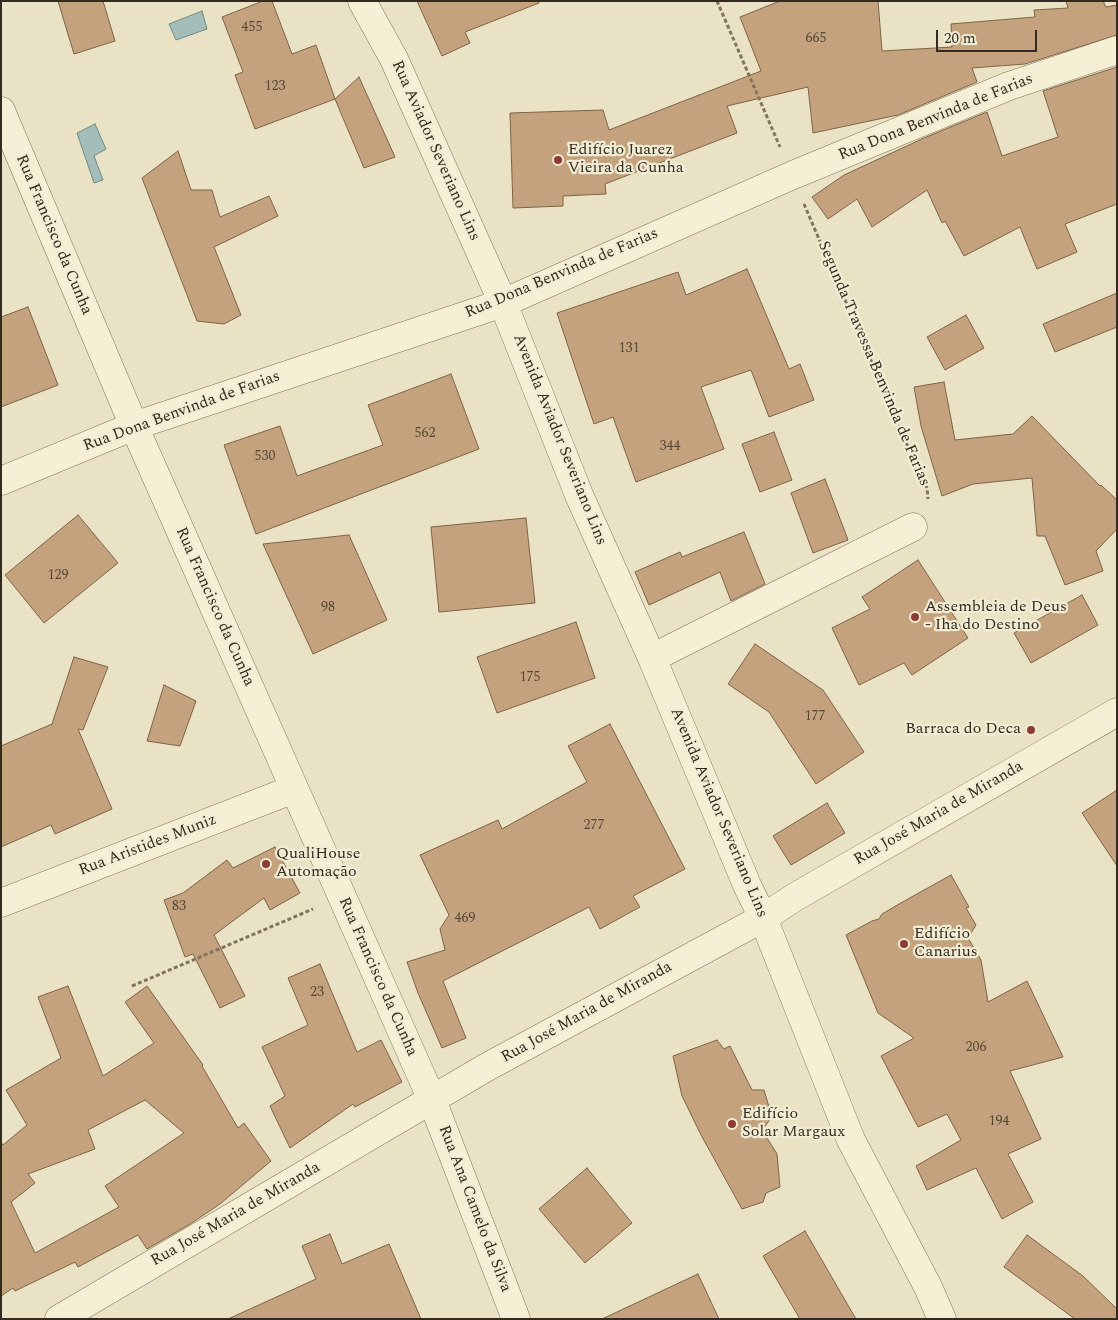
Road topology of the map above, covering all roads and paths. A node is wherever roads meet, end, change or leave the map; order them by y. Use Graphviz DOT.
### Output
graph roads {
  1 [pos="362,1"];
  2 [pos="717,1"];
  3 [pos="1117,50"];
  4 [pos="1,111"];
  5 [pos="793,176"];
  6 [pos="503,302"];
  7 [pos="134,426"];
  8 [pos="1,481"];
  9 [pos="913,526"];
  10 [pos="652,658"];
  11 [pos="1117,712"];
  12 [pos="294,789"];
  13 [pos="342,897"];
  14 [pos="1,903"];
  15 [pos="763,918"];
  16 [pos="132,986"];
  17 [pos="432,1100"];
  18 [pos="97,1309"];
  19 [pos="59,1319"];
  20 [pos="516,1319"];
  21 [pos="942,1319"];
  1 -- 6 [label="street, Rua Aviador Severiano Lins"];
  2 -- 5 [label="path"];
  3 -- 5 [label="street, Rua Dona Benvinda de Farias"];
  4 -- 7 [label="street, Rua Francisco da Cunha"];
  5 -- 6 [label="street, Rua Dona Benvinda de Farias"];
  5 -- 9 [label="path, Segunda Travessa Benvinda de Farias"];
  6 -- 7 [label="street, Rua Dona Benvinda de Farias"];
  6 -- 10 [label="street, Avenida Aviador Severiano Lins"];
  7 -- 8 [label="street, Rua Dona Benvinda de Farias"];
  7 -- 12 [label="street, Rua Francisco da Cunha"];
  9 -- 10 [label="street"];
  10 -- 15 [label="street, Avenida Aviador Severiano Lins"];
  11 -- 15 [label="street, Rua José Maria de Miranda"];
  12 -- 13 [label="street, Rua Francisco da Cunha"];
  12 -- 14 [label="street, Rua Aristides Muniz"];
  13 -- 16 [label="path"];
  13 -- 17 [label="street, Rua Francisco da Cunha"];
  15 -- 17 [label="street, Rua José Maria de Miranda"];
  15 -- 21 [label="street, Avenida Aviador Severiano Lins"];
  17 -- 18 [label="street, Rua José Maria de Miranda"];
  17 -- 20 [label="street, Rua Ana Camelo da Silva"];
  18 -- 19 [label="street, Rua José Maria de Miranda"];
}
